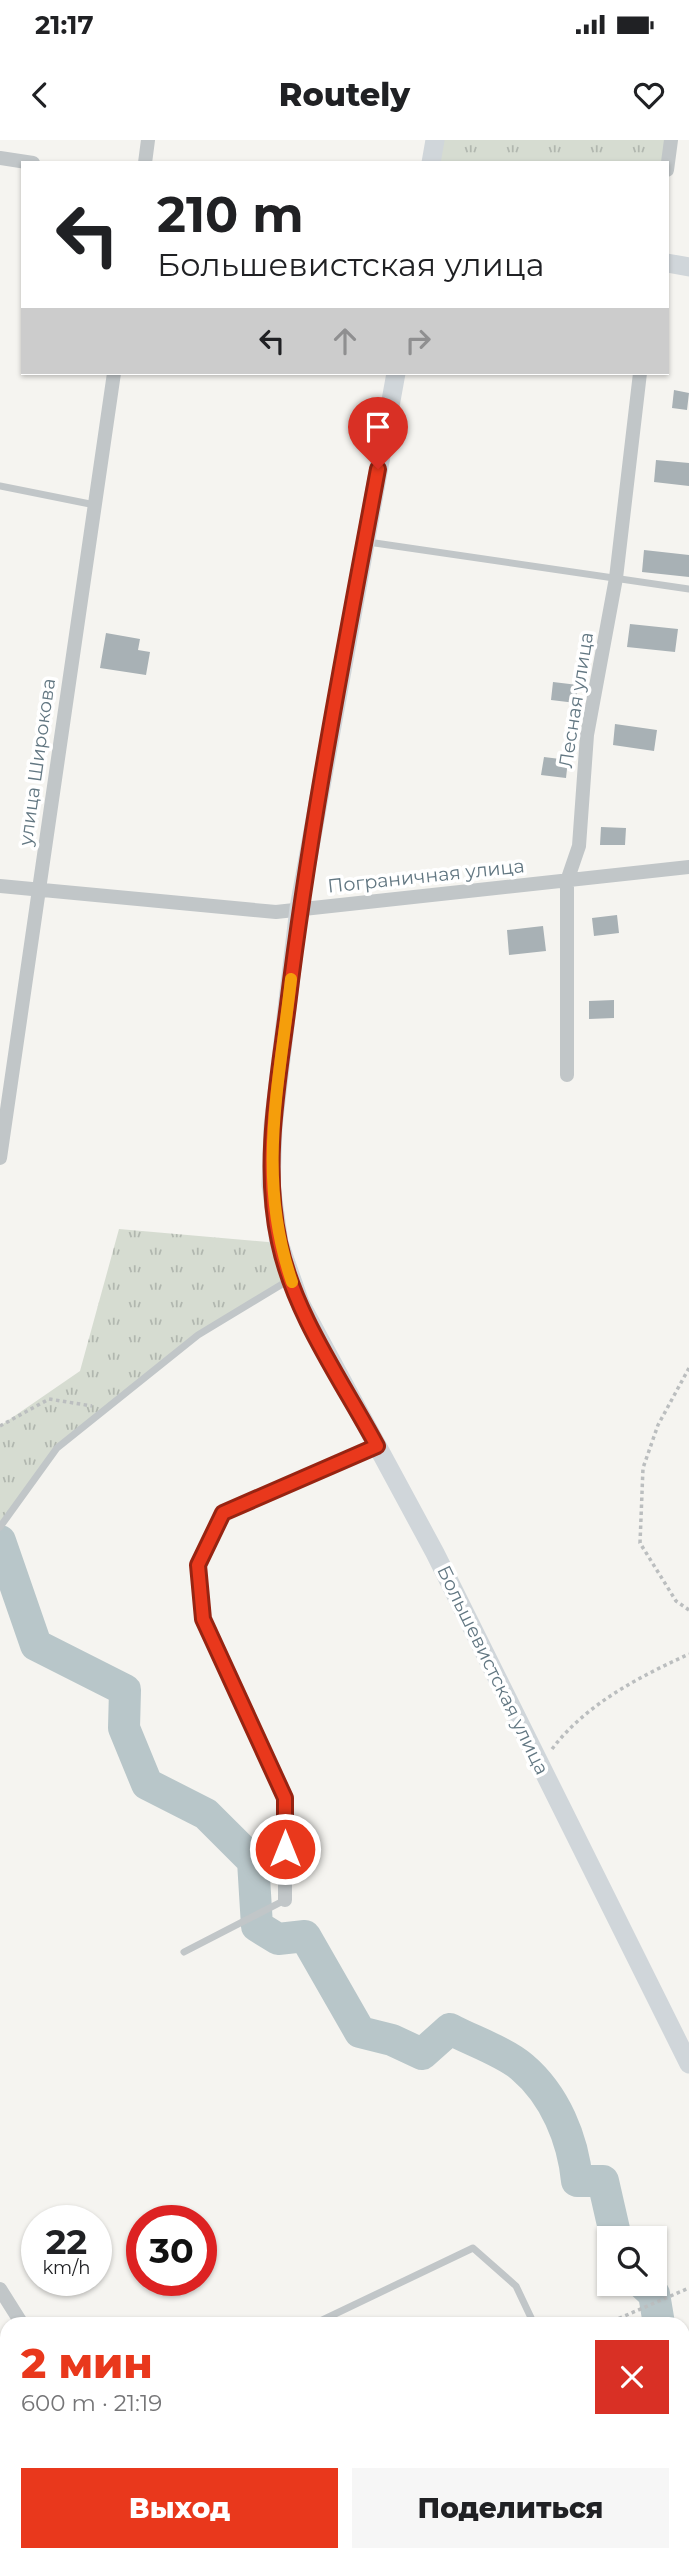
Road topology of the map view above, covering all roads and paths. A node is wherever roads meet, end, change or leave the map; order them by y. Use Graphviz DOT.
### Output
graph roads {
  1 [pos="148,140"];
  2 [pos="435,140"];
  3 [pos="671,140"];
  4 [pos="0,158"];
  5 [pos="21,161"];
  6 [pos="145,161"];
  7 [pos="431,161"];
  8 [pos="668,161"];
  9 [pos="669,263"];
  10 [pos="689,267"];
  11 [pos="114,375"];
  12 [pos="396,375"];
  13 [pos="640,375"];
  14 [pos="0,486"];
  15 [pos="95,505"];
  16 [pos="364,541"];
  17 [pos="616,578"];
  18 [pos="689,589"];
  19 [pos="689,867"];
  20 [pos="567,881"];
  21 [pos="0,887"];
  22 [pos="38,889"];
  23 [pos="299,908"];
  24 [pos="567,1075"];
  25 [pos="0,1158"];
  26 [pos="291,1279"];
  27 [pos="689,1368"];
  28 [pos="107,1408"];
  29 [pos="0,1426"];
  30 [pos="377,1446"];
  31 [pos="0,1527"];
  32 [pos="689,1610"];
  33 [pos="689,1654"];
  34 [pos="540,1764"];
  35 [pos="285,1900"];
  36 [pos="184,1952"];
  37 [pos="689,2064"];
  38 [pos="689,2288"];
  39 [pos="0,2289"];
  40 [pos="18,2317"];
  41 [pos="329,2317"];
  42 [pos="531,2317"];
  43 [pos="622,2317"];
  1 -- 6 [label="street"];
  2 -- 7 [label="street"];
  3 -- 8 [label="street"];
  4 -- 5 [label="street"];
  9 -- 10 [label="street"];
  11 -- 15 [label="street, улица Широкова"];
  12 -- 16 [label="street, Большевистская улица"];
  13 -- 17 [label="street, Лесная улица"];
  14 -- 15 [label="lane"];
  15 -- 22 [label="street, улица Широкова"];
  16 -- 17 [label="lane"];
  16 -- 23 [label="street, Большевистская улица"];
  17 -- 18 [label="lane"];
  17 -- 20 [label="street, Лесная улица"];
  19 -- 20 [label="street, Пограничная улица"];
  20 -- 23 [label="street, Пограничная улица"];
  20 -- 24 [label="street, Лесная улица"];
  21 -- 22 [label="street, Пограничная улица"];
  22 -- 23 [label="street, Пограничная улица"];
  22 -- 25 [label="street, улица Широкова"];
  23 -- 26 [label="street, Большевистская улица"];
  26 -- 28 [label="lane"];
  26 -- 30 [label="street, Большевистская улица"];
  27 -- 32 [label="path"];
  28 -- 29 [label="path"];
  28 -- 31 [label="lane"];
  30 -- 34 [label="street, Большевистская улица"];
  30 -- 35 [label="street"];
  33 -- 34 [label="path"];
  34 -- 37 [label="street, Большевистская улица"];
  35 -- 36 [label="lane"];
  38 -- 43 [label="path"];
  39 -- 40 [label="street"];
  41 -- 42 [label="lane"];
}
